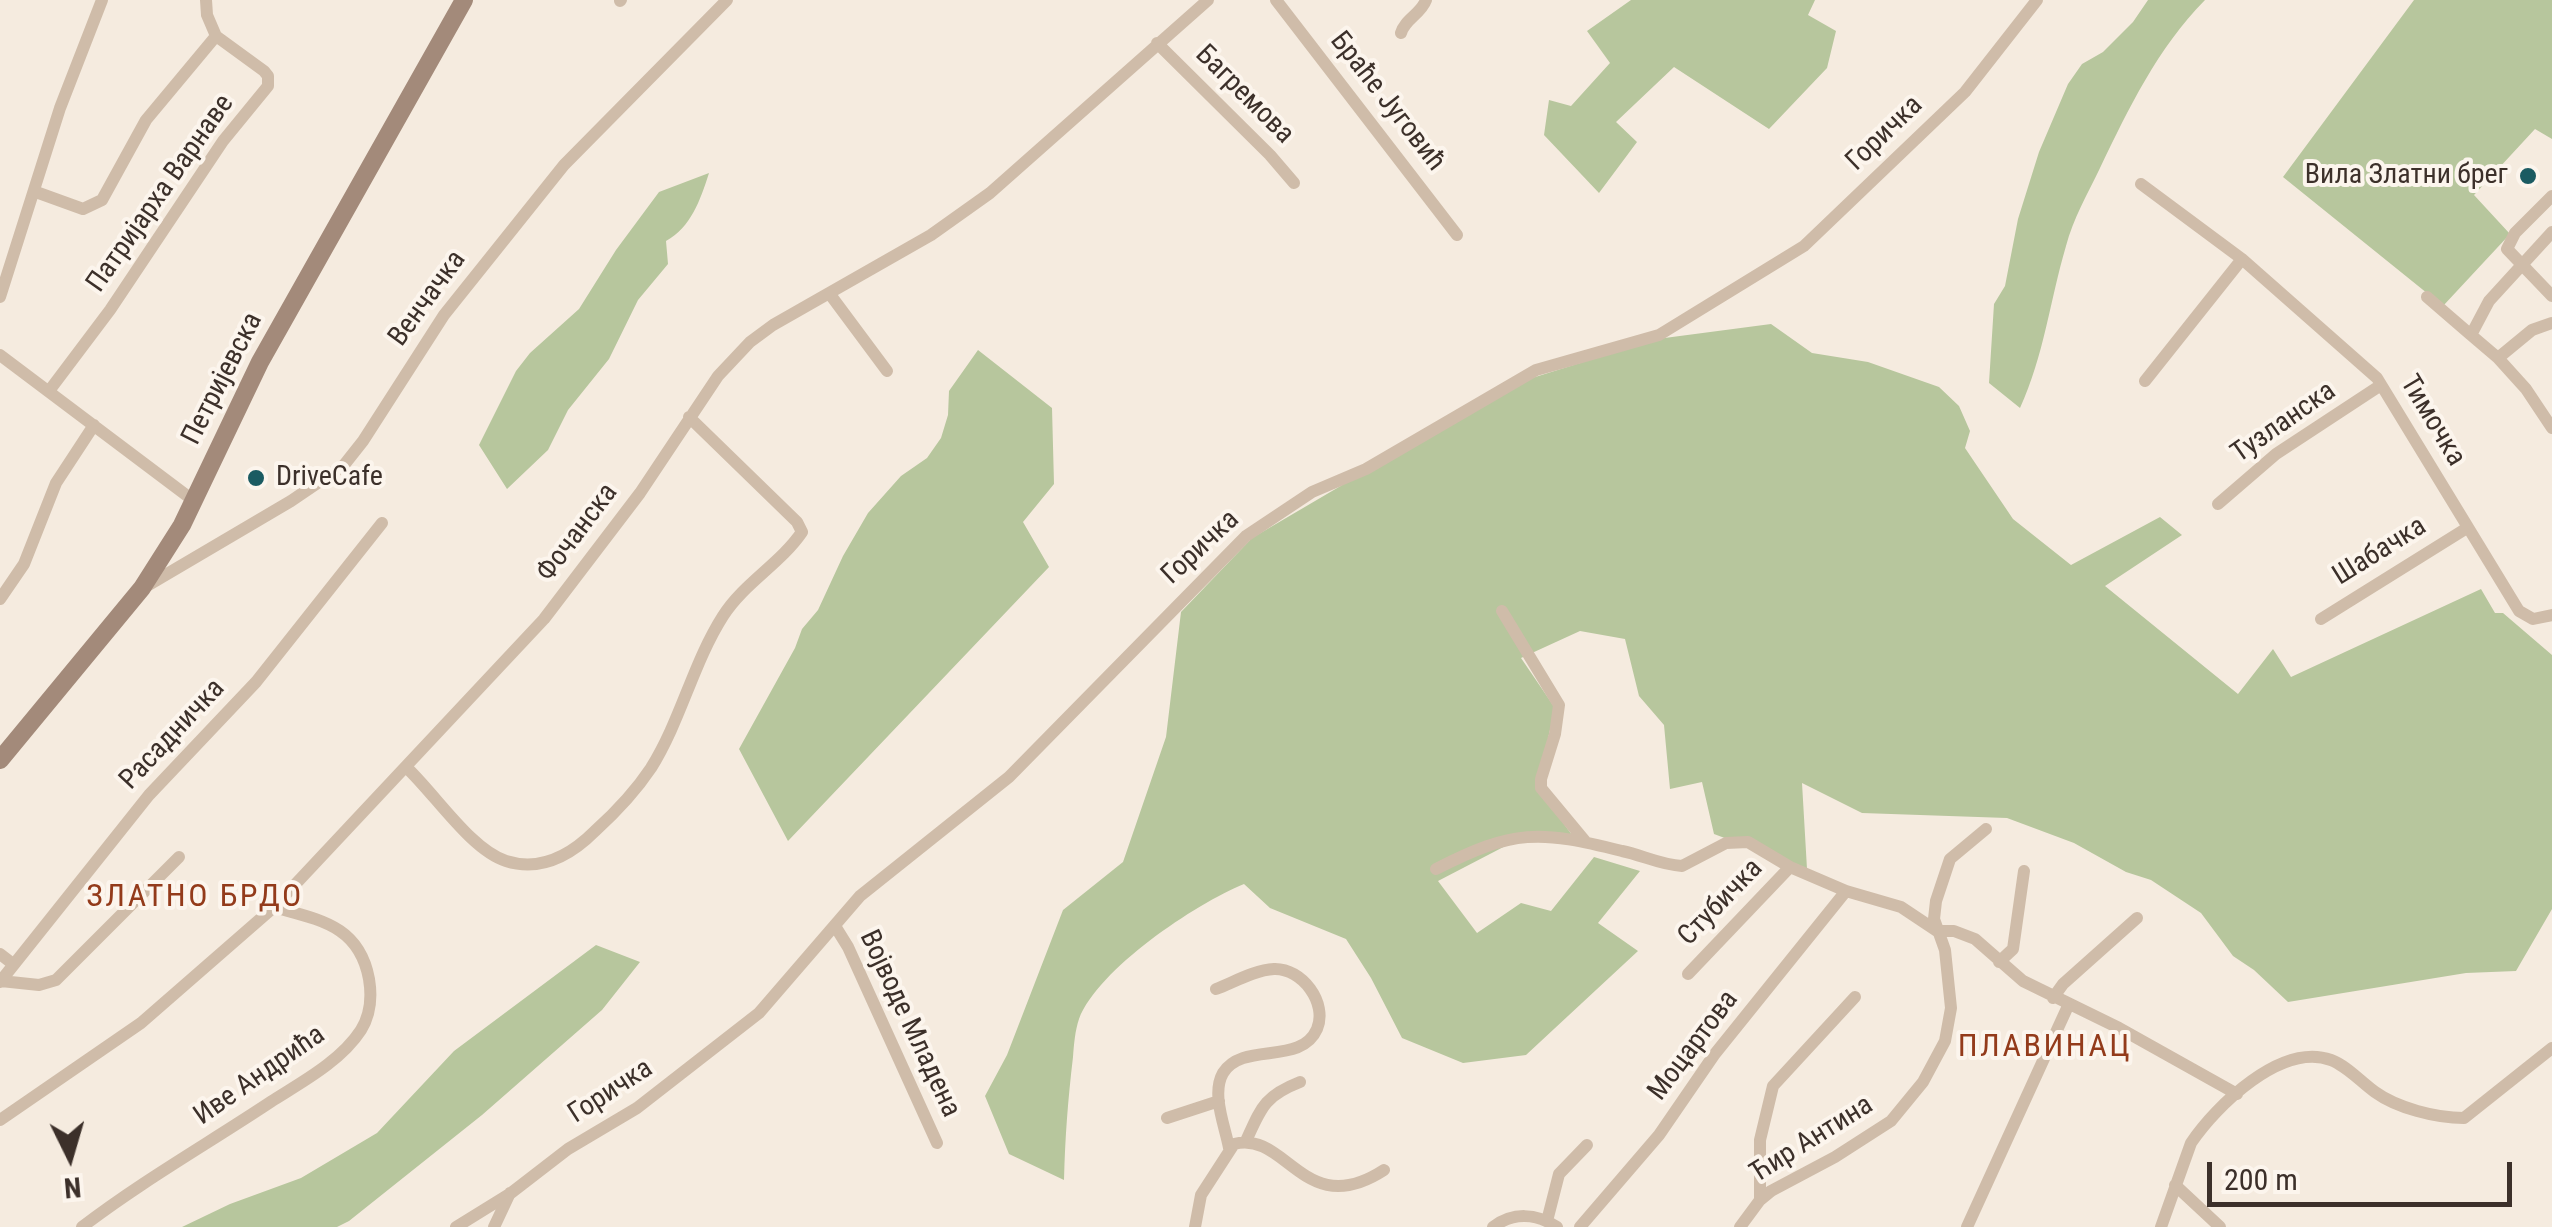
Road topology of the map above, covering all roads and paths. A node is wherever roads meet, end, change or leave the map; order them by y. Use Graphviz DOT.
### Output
graph roads {
  1 [pos="102,0"];
  2 [pos="206,0"];
  3 [pos="464,0"];
  4 [pos="727,0"];
  5 [pos="1208,0"];
  6 [pos="1276,0"];
  7 [pos="1426,0"];
  8 [pos="2038,0"];
  9 [pos="1401,33"];
  10 [pos="216,36"];
  11 [pos="1157,43"];
  12 [pos="1294,184"];
  13 [pos="2141,184"];
  14 [pos="36,192"];
  15 [pos="2552,196"];
  16 [pos="2552,232"];
  17 [pos="1458,235"];
  18 [pos="2242,259"];
  19 [pos="2521,264"];
  20 [pos="828,293"];
  21 [pos="2552,296"];
  22 [pos="0,297"];
  23 [pos="2427,297"];
  24 [pos="2552,323"];
  25 [pos="2471,335"];
  26 [pos="0,355"];
  27 [pos="2498,358"];
  28 [pos="887,371"];
  29 [pos="2145,381"];
  30 [pos="2382,385"];
  31 [pos="49,392"];
  32 [pos="689,417"];
  33 [pos="94,425"];
  34 [pos="2552,428"];
  35 [pos="194,502"];
  36 [pos="2218,504"];
  37 [pos="382,523"];
  38 [pos="2467,528"];
  39 [pos="168,564"];
  40 [pos="0,599"];
  41 [pos="1502,610"];
  42 [pos="2552,615"];
  43 [pos="2321,619"];
  44 [pos="0,760"];
  45 [pos="406,768"];
  46 [pos="1986,829"];
  47 [pos="1585,842"];
  48 [pos="180,857"];
  49 [pos="1790,867"];
  50 [pos="1436,869"];
  51 [pos="2024,871"];
  52 [pos="1846,891"];
  53 [pos="274,907"];
  54 [pos="2137,918"];
  55 [pos="834,926"];
  56 [pos="1937,931"];
  57 [pos="0,954"];
  58 [pos="2000,962"];
  59 [pos="13,964"];
  60 [pos="1688,974"];
  61 [pos="0,981"];
  62 [pos="1216,989"];
  63 [pos="1855,998"];
  64 [pos="2053,998"];
  65 [pos="2068,1006"];
  66 [pos="2552,1048"];
  67 [pos="1300,1082"];
  68 [pos="2237,1094"];
  69 [pos="1219,1100"];
  70 [pos="1167,1118"];
  71 [pos="0,1120"];
  72 [pos="1246,1141"];
  73 [pos="937,1143"];
  74 [pos="1587,1145"];
  75 [pos="1229,1148"];
  76 [pos="1384,1170"];
  77 [pos="2175,1184"];
  78 [pos="511,1192"];
  79 [pos="1760,1200"];
  80 [pos="1552,1224"];
  81 [pos="82,1227"];
  82 [pos="456,1227"];
  83 [pos="494,1227"];
  84 [pos="1195,1227"];
  85 [pos="1492,1227"];
  86 [pos="1580,1227"];
  87 [pos="1740,1227"];
  88 [pos="1967,1227"];
  89 [pos="2161,1227"];
  90 [pos="2220,1227"];
  1 -- 14 [label="street"];
  2 -- 10 [label="street"];
  3 -- 35 [label="main road, Петријевска"];
  4 -- 39 [label="street, Венчачка"];
  5 -- 11 [label="street, Фочанска"];
  6 -- 17 [label="street, Браће Југовић"];
  7 -- 9 [label="street"];
  8 -- 55 [label="street, Горичка"];
  10 -- 14 [label="street"];
  10 -- 31 [label="street, Патријарха Варнаве"];
  11 -- 12 [label="street, Багремова"];
  11 -- 20 [label="street, Фочанска"];
  13 -- 18 [label="street, Тимочка"];
  14 -- 22 [label="street"];
  15 -- 19 [label="street"];
  16 -- 19 [label="street"];
  18 -- 29 [label="street"];
  18 -- 30 [label="street, Тимочка"];
  19 -- 21 [label="street"];
  19 -- 25 [label="street"];
  20 -- 28 [label="street"];
  20 -- 32 [label="street, Фочанска"];
  23 -- 25 [label="street"];
  24 -- 27 [label="street"];
  25 -- 27 [label="street"];
  26 -- 31 [label="street"];
  27 -- 34 [label="street"];
  30 -- 36 [label="street, Тузланска"];
  30 -- 38 [label="street, Тимочка"];
  31 -- 33 [label="street"];
  32 -- 45 [label="street, Фочанска"];
  32 -- 45 [label="street"];
  33 -- 35 [label="street"];
  33 -- 40 [label="street"];
  35 -- 39 [label="main road, Петријевска"];
  37 -- 59 [label="street, Расадничка"];
  38 -- 42 [label="street, Тимочка"];
  38 -- 43 [label="street, Шабачка"];
  39 -- 44 [label="main road, Петријевска"];
  41 -- 47 [label="street"];
  45 -- 53 [label="street, Фочанска"];
  46 -- 56 [label="street, Ћир Антина"];
  47 -- 49 [label="street"];
  47 -- 50 [label="street"];
  48 -- 61 [label="street"];
  49 -- 52 [label="street"];
  49 -- 60 [label="street, Стубичка"];
  51 -- 58 [label="street"];
  52 -- 56 [label="street"];
  52 -- 86 [label="street, Моцартова"];
  53 -- 71 [label="street, Фочанска"];
  53 -- 81 [label="street, Иве Андрића"];
  54 -- 64 [label="street"];
  55 -- 73 [label="street, Војводе Младена"];
  55 -- 78 [label="street, Горичка"];
  56 -- 58 [label="street"];
  56 -- 79 [label="street, Ћир Антина"];
  57 -- 59 [label="street"];
  58 -- 64 [label="street"];
  59 -- 61 [label="street, Расадничка"];
  62 -- 69 [label="street"];
  63 -- 79 [label="street"];
  64 -- 65 [label="street"];
  65 -- 68 [label="street"];
  65 -- 88 [label="street"];
  66 -- 68 [label="street"];
  67 -- 72 [label="street"];
  68 -- 77 [label="street"];
  69 -- 70 [label="street"];
  69 -- 75 [label="street"];
  72 -- 75 [label="street"];
  72 -- 76 [label="street"];
  74 -- 80 [label="street"];
  75 -- 84 [label="street"];
  77 -- 89 [label="street"];
  77 -- 90 [label="street"];
  78 -- 82 [label="street, Горичка"];
  78 -- 83 [label="street"];
  79 -- 87 [label="street, Ћир Антина"];
  80 -- 85 [label="street"];
}
